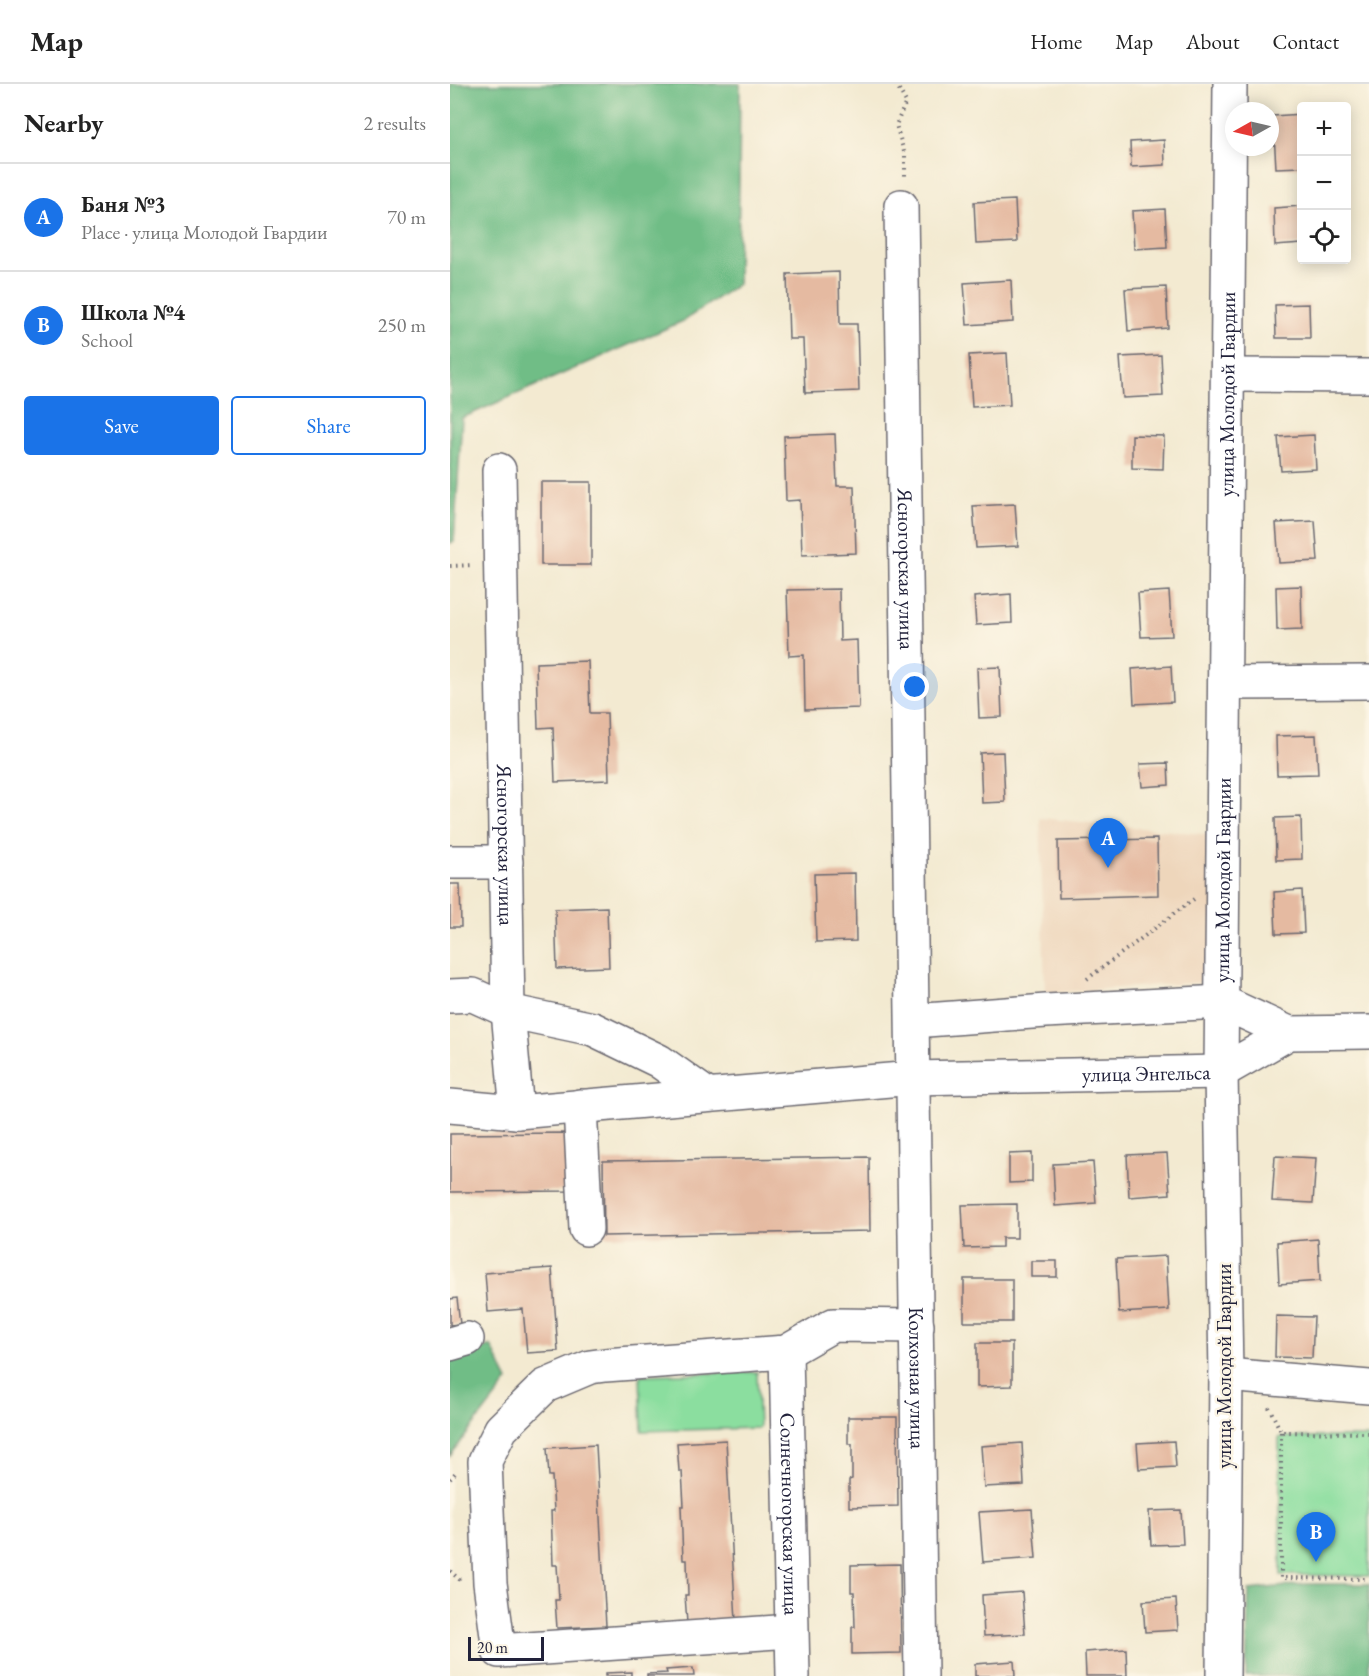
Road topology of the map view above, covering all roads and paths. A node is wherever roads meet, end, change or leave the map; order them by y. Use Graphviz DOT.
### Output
graph roads {
  1 [pos="896,84"];
  2 [pos="1230,84"];
  3 [pos="901,206"];
  4 [pos="1228,375"];
  5 [pos="1369,376"];
  6 [pos="499,470"];
  7 [pos="1369,682"];
  8 [pos="1225,683"];
  9 [pos="506,861"];
  10 [pos="450,862"];
  11 [pos="450,996"];
  12 [pos="1222,1002"];
  13 [pos="508,1011"];
  14 [pos="912,1021"];
  15 [pos="1369,1032"];
  16 [pos="1289,1033"];
  17 [pos="1221,1072"];
  18 [pos="913,1078"];
  19 [pos="707,1095"];
  20 [pos="450,1106"];
  21 [pos="580,1106"];
  22 [pos="517,1112"];
  23 [pos="586,1229"];
  24 [pos="916,1326"];
  25 [pos="786,1352"];
  26 [pos="1226,1375"];
  27 [pos="1369,1387"];
  28 [pos="1281,1432"];
  29 [pos="1369,1580"];
  30 [pos="791,1631"];
  31 [pos="793,1676"];
  32 [pos="921,1676"];
  33 [pos="1223,1676"];
  1 -- 3 [label="path"];
  2 -- 4 [label="street, улица Молодой Гвардии"];
  3 -- 14 [label="street, Ясногорская улица"];
  4 -- 5 [label="street"];
  4 -- 8 [label="street, улица Молодой Гвардии"];
  6 -- 9 [label="street, Ясногорская улица"];
  7 -- 8 [label="street"];
  8 -- 12 [label="street, улица Молодой Гвардии"];
  9 -- 10 [label="street"];
  9 -- 13 [label="street, Ясногорская улица"];
  11 -- 13 [label="street"];
  12 -- 14 [label="street"];
  12 -- 16 [label="street"];
  12 -- 17 [label="street, улица Молодой Гвардии"];
  13 -- 19 [label="street"];
  13 -- 22 [label="street, Ясногорская улица"];
  14 -- 18 [label="street, Ясногорская улица"];
  15 -- 16 [label="street, улица Энгельса"];
  16 -- 17 [label="street, улица Энгельса"];
  17 -- 18 [label="street, улица Энгельса"];
  17 -- 26 [label="street, улица Молодой Гвардии"];
  18 -- 19 [label="street, улица Энгельса"];
  18 -- 24 [label="street, Колхозная улица"];
  19 -- 21 [label="street, улица Энгельса"];
  20 -- 22 [label="street, улица Энгельса"];
  21 -- 22 [label="street, улица Энгельса"];
  21 -- 23 [label="street"];
  24 -- 25 [label="street"];
  24 -- 32 [label="street, Колхозная улица"];
  25 -- 30 [label="street, Солнечногорская улица"];
  25 -- 30 [label="street"];
  26 -- 27 [label="street"];
  26 -- 33 [label="street, улица Молодой Гвардии"];
  28 -- 29 [label="path"];
  30 -- 31 [label="street, Солнечногорская улица"];
}
